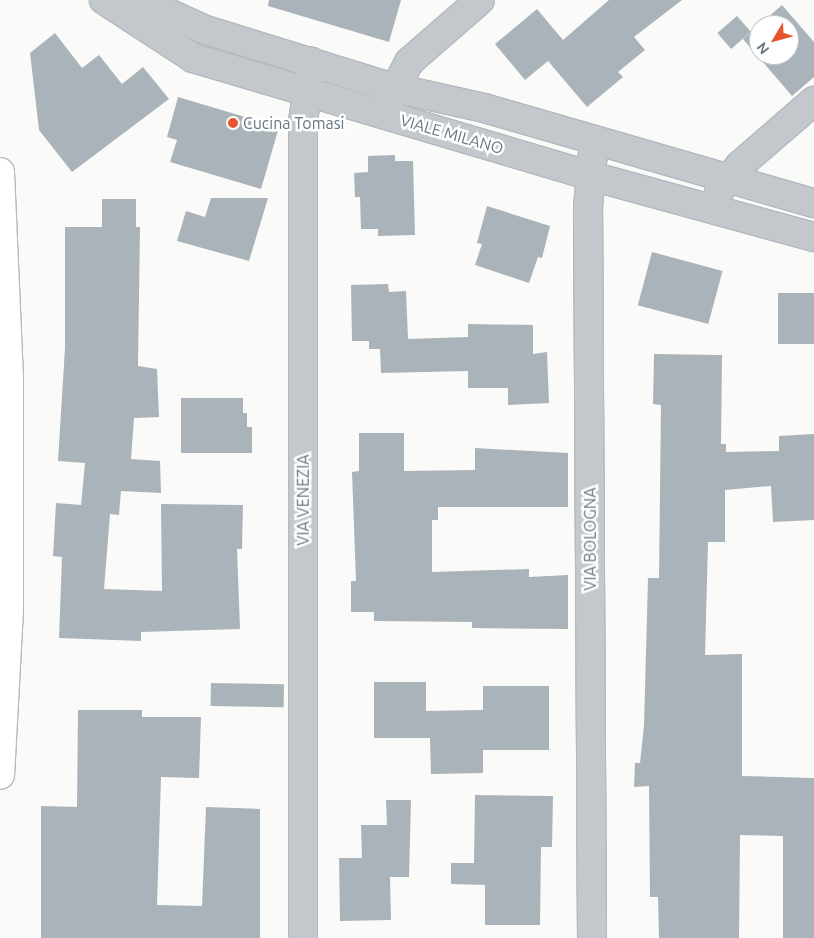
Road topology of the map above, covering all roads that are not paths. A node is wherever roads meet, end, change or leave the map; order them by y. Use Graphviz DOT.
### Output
graph roads {
  1 [pos="104,0"];
  2 [pos="140,0"];
  3 [pos="480,0"];
  4 [pos="310,62"];
  5 [pos="394,88"];
  6 [pos="305,90"];
  7 [pos="814,101"];
  8 [pos="384,114"];
  9 [pos="594,141"];
  10 [pos="0,172"];
  11 [pos="591,176"];
  12 [pos="729,179"];
  13 [pos="814,203"];
  14 [pos="705,207"];
  15 [pos="814,237"];
  16 [pos="5,351"];
  17 [pos="4,608"];
  18 [pos="0,775"];
  19 [pos="303,938"];
  20 [pos="592,938"];
  1 -- 6 [label="street, VIALE MILANO"];
  2 -- 4 [label="street, VIALE MILANO"];
  3 -- 5 [label="street"];
  4 -- 5 [label="street, VIALE MILANO"];
  4 -- 6 [label="street, VIA VENEZIA"];
  5 -- 8 [label="street"];
  5 -- 9 [label="street, VIALE MILANO"];
  6 -- 8 [label="street, VIALE MILANO"];
  6 -- 19 [label="street, VIA VENEZIA"];
  7 -- 12 [label="street"];
  8 -- 11 [label="street, VIALE MILANO"];
  9 -- 11 [label="street, VIA BOLOGNA"];
  9 -- 12 [label="street, VIALE MILANO"];
  10 -- 16 [label="main road"];
  11 -- 14 [label="street, VIALE MILANO"];
  11 -- 20 [label="street, VIA BOLOGNA"];
  12 -- 13 [label="street, VIALE MILANO"];
  12 -- 14 [label="street"];
  14 -- 15 [label="street, VIALE MILANO"];
  16 -- 17 [label="main road"];
  17 -- 18 [label="main road"];
}
